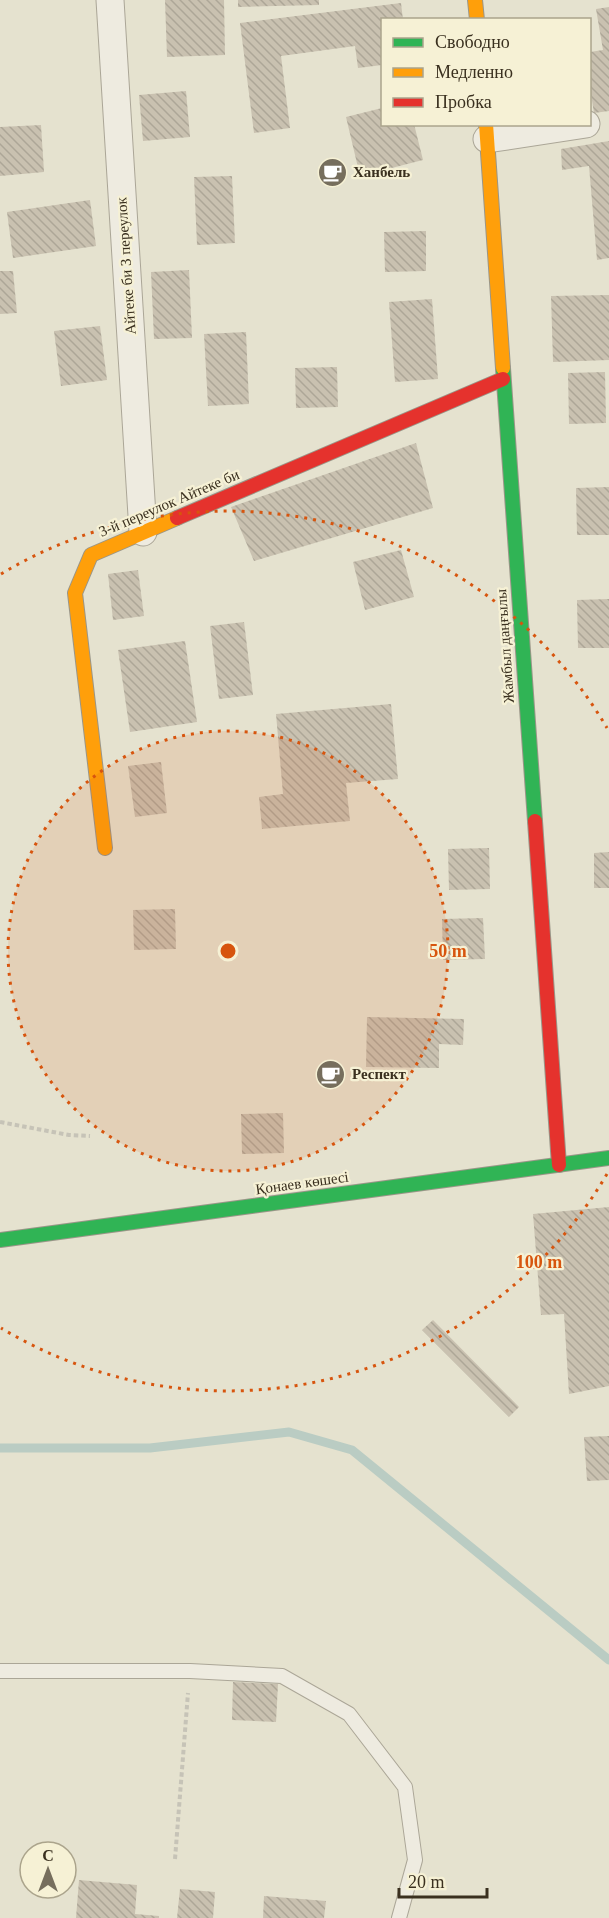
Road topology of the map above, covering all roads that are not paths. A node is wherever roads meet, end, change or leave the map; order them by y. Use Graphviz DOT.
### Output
graph roads {
  1 [pos="110,0"];
  2 [pos="475,0"];
  3 [pos="477,18"];
  4 [pos="609,121"];
  5 [pos="591,124"];
  6 [pos="562,126"];
  7 [pos="486,132"];
  8 [pos="503,379"];
  9 [pos="143,532"];
  10 [pos="105,849"];
  11 [pos="609,1158"];
  12 [pos="559,1165"];
  13 [pos="0,1240"];
  14 [pos="0,1671"];
  15 [pos="399,1918"];
  1 -- 9 [label="street, Айтеке би 3 переулок"];
  2 -- 3 [label="main road"];
  4 -- 5 [label="street"];
  6 -- 7 [label="street"];
  7 -- 8 [label="main road, Жамбыл даңғылы"];
  8 -- 9 [label="main road, 3-й переулок Айтеке би"];
  8 -- 12 [label="main road, Жамбыл даңғылы"];
  9 -- 10 [label="main road, 3-й переулок Айтеке би"];
  11 -- 12 [label="main road, Қонаев көшесі"];
  12 -- 13 [label="main road, Қонаев көшесі"];
  14 -- 15 [label="lane"];
}
